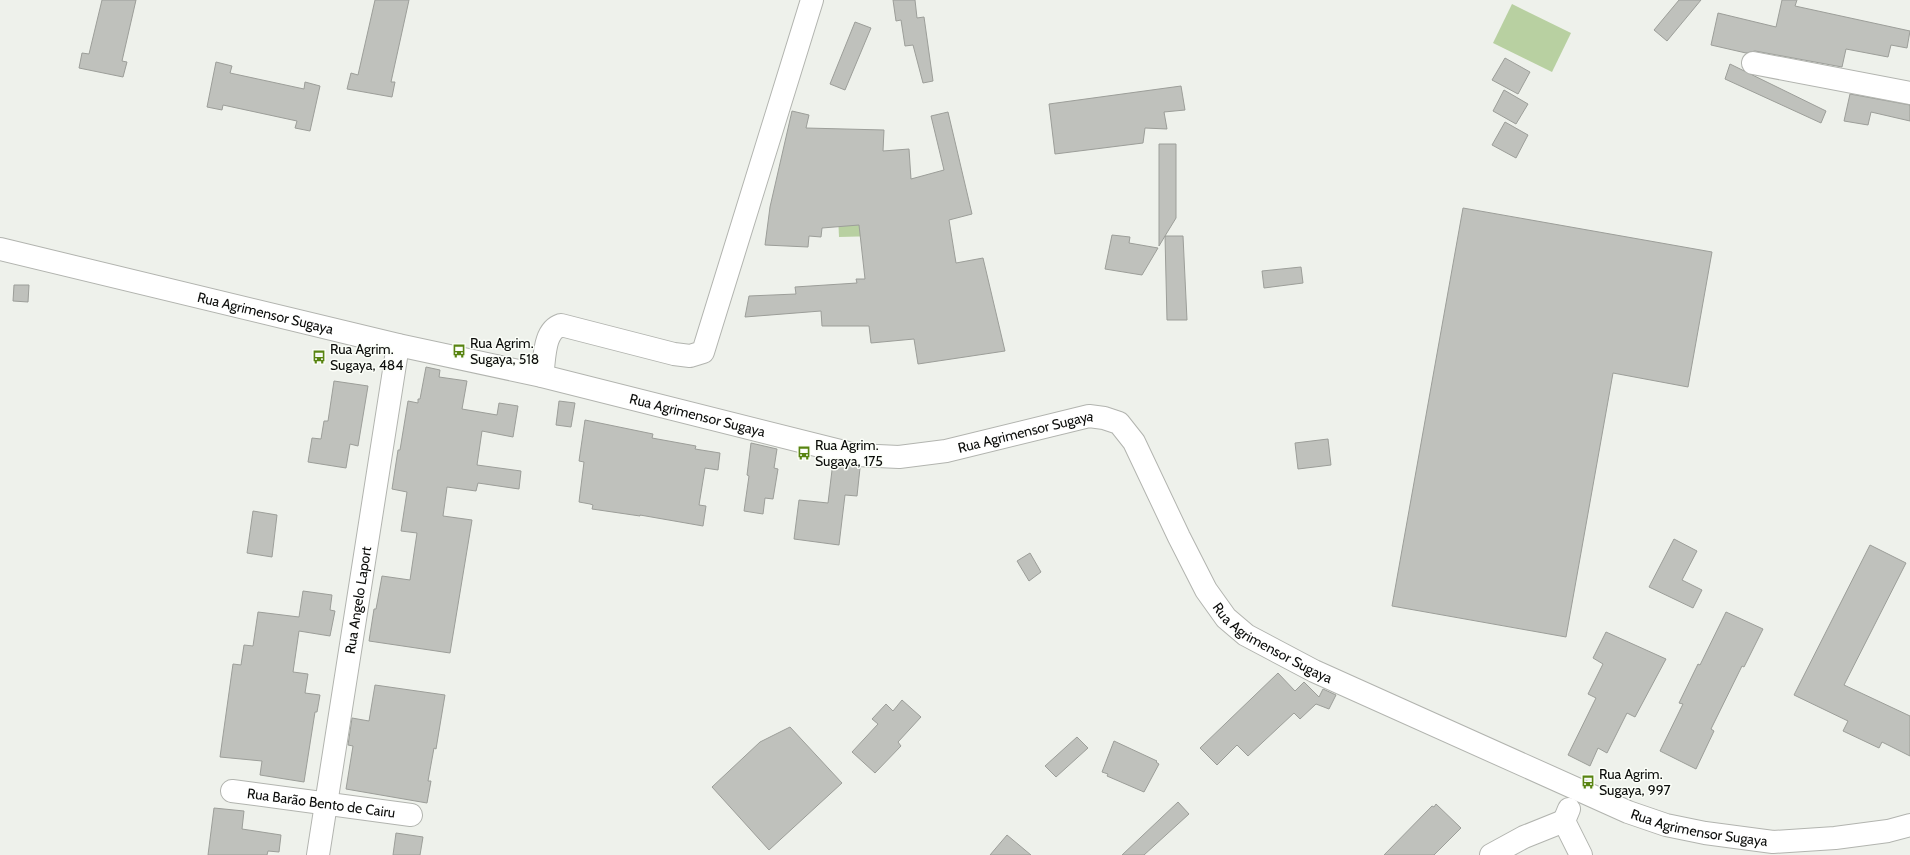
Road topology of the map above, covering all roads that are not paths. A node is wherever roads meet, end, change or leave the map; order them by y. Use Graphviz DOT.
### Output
graph roads {
  1 [pos="812,0"];
  2 [pos="1753,63"];
  3 [pos="1910,93"];
  4 [pos="0,249"];
  5 [pos="398,345"];
  6 [pos="542,376"];
  7 [pos="232,791"];
  8 [pos="326,804"];
  9 [pos="1571,805"];
  10 [pos="411,815"];
  11 [pos="1910,825"];
  12 [pos="318,855"];
  13 [pos="1491,855"];
  14 [pos="1581,855"];
  1 -- 6 [label="main road"];
  2 -- 3 [label="main road"];
  4 -- 5 [label="main road, Rua Agrimensor Sugaya"];
  5 -- 6 [label="main road, Rua Agrimensor Sugaya"];
  5 -- 8 [label="main road, Rua Angelo Laport"];
  6 -- 9 [label="main road, Rua Agrimensor Sugaya"];
  7 -- 8 [label="main road, Rua Barão Bento de Cairu"];
  8 -- 10 [label="main road, Rua Barão Bento de Cairu"];
  8 -- 12 [label="main road, Rua Angelo Laport"];
  9 -- 11 [label="main road, Rua Agrimensor Sugaya"];
  9 -- 13 [label="main road"];
  9 -- 14 [label="main road"];
}
